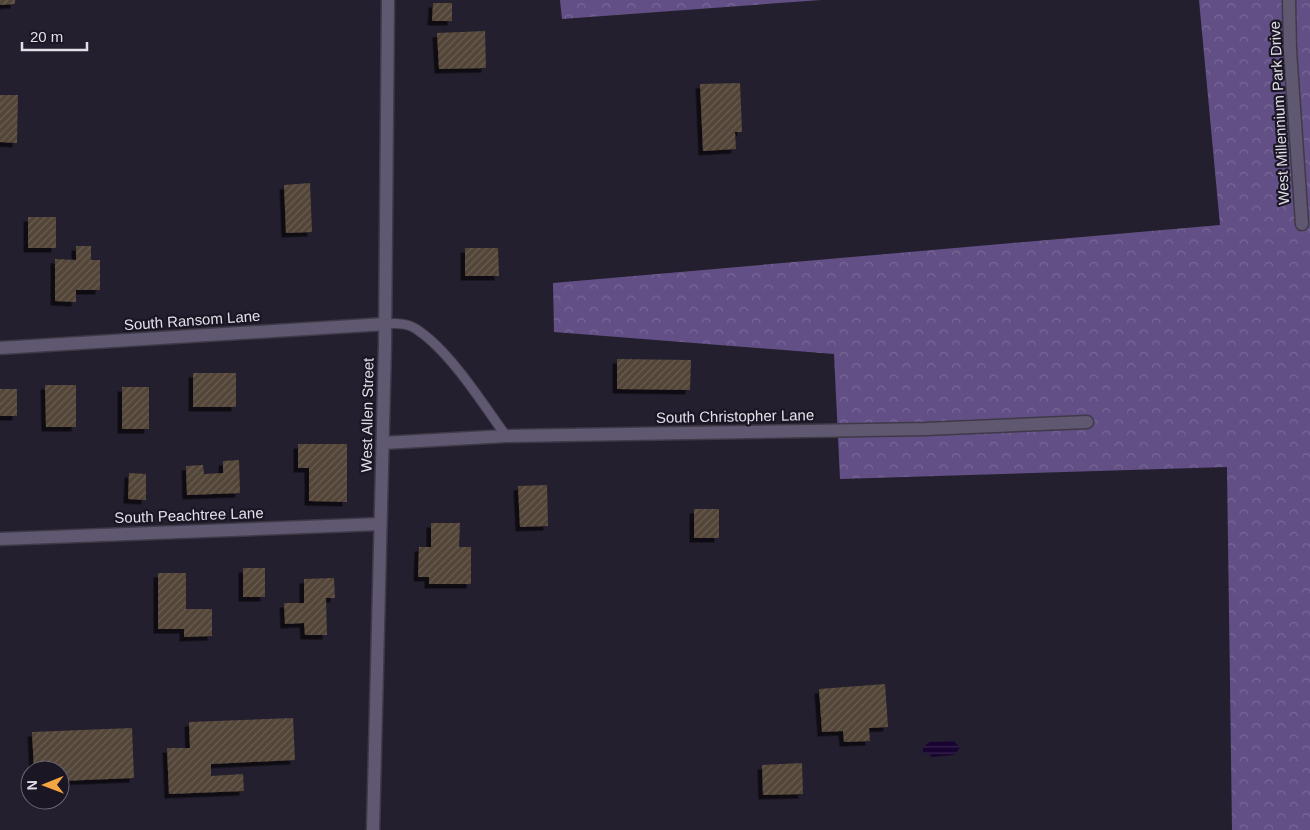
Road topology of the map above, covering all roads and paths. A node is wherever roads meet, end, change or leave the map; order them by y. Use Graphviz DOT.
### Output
graph roads {
  1 [pos="388,0"];
  2 [pos="1289,0"];
  3 [pos="1302,224"];
  4 [pos="385,324"];
  5 [pos="0,348"];
  6 [pos="1087,422"];
  7 [pos="506,436"];
  8 [pos="383,443"];
  9 [pos="380,524"];
  10 [pos="0,539"];
  11 [pos="374,830"];
  1 -- 4 [label="street, West Allen Street"];
  2 -- 3 [label="street, West Millennium Park Drive"];
  4 -- 5 [label="street, South Ransom Lane"];
  4 -- 7 [label="lane"];
  4 -- 8 [label="street, West Allen Street"];
  6 -- 7 [label="street, South Christopher Lane"];
  7 -- 8 [label="street, South Christopher Lane"];
  8 -- 9 [label="street, West Allen Street"];
  9 -- 10 [label="street, South Peachtree Lane"];
  9 -- 11 [label="street, West Allen Street"];
}
